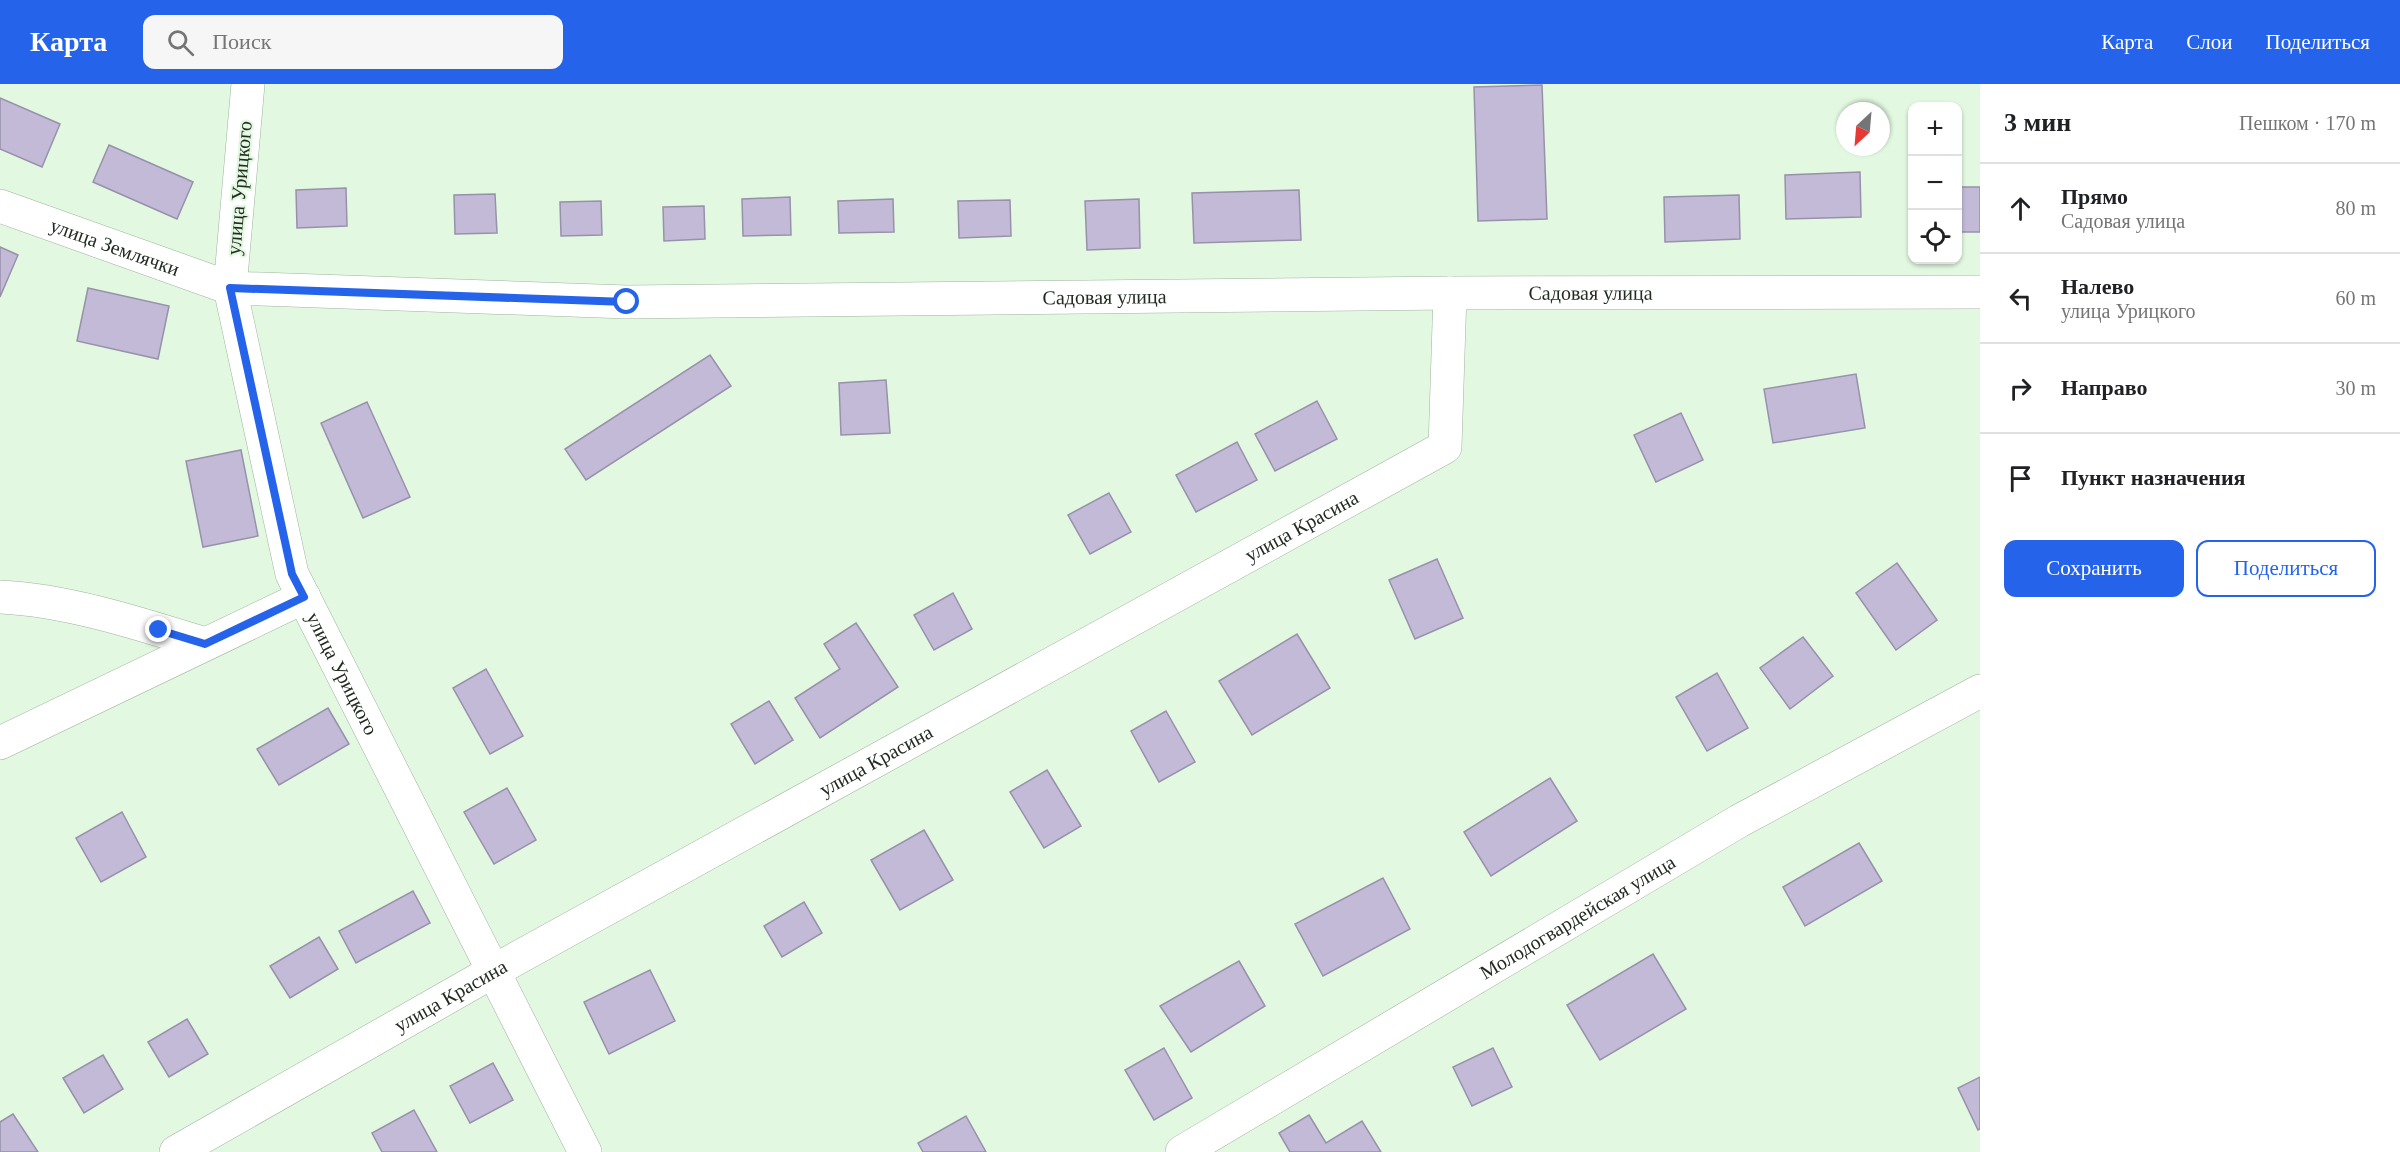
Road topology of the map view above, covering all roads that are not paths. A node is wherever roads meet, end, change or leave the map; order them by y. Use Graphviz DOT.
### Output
graph roads {
  1 [pos="248,84"];
  2 [pos="0,206"];
  3 [pos="230,288"];
  4 [pos="1980,292"];
  5 [pos="1450,293"];
  6 [pos="0,597"];
  7 [pos="304,597"];
  8 [pos="205,644"];
  9 [pos="1980,691"];
  10 [pos="0,743"];
  11 [pos="492,972"];
  12 [pos="176,1152"];
  13 [pos="585,1152"];
  14 [pos="1182,1152"];
  1 -- 3 [label="street, улица Урицкого"];
  2 -- 3 [label="street, улица Землячки"];
  3 -- 5 [label="street, Садовая улица"];
  3 -- 7 [label="street, улица Урицкого"];
  4 -- 5 [label="street, Садовая улица"];
  5 -- 11 [label="street, улица Красина"];
  6 -- 8 [label="street"];
  7 -- 8 [label="street"];
  7 -- 11 [label="street, улица Урицкого"];
  8 -- 10 [label="street"];
  9 -- 14 [label="street, Молодогвардейская улица"];
  11 -- 12 [label="street, улица Красина"];
  11 -- 13 [label="street, улица Урицкого"];
}
